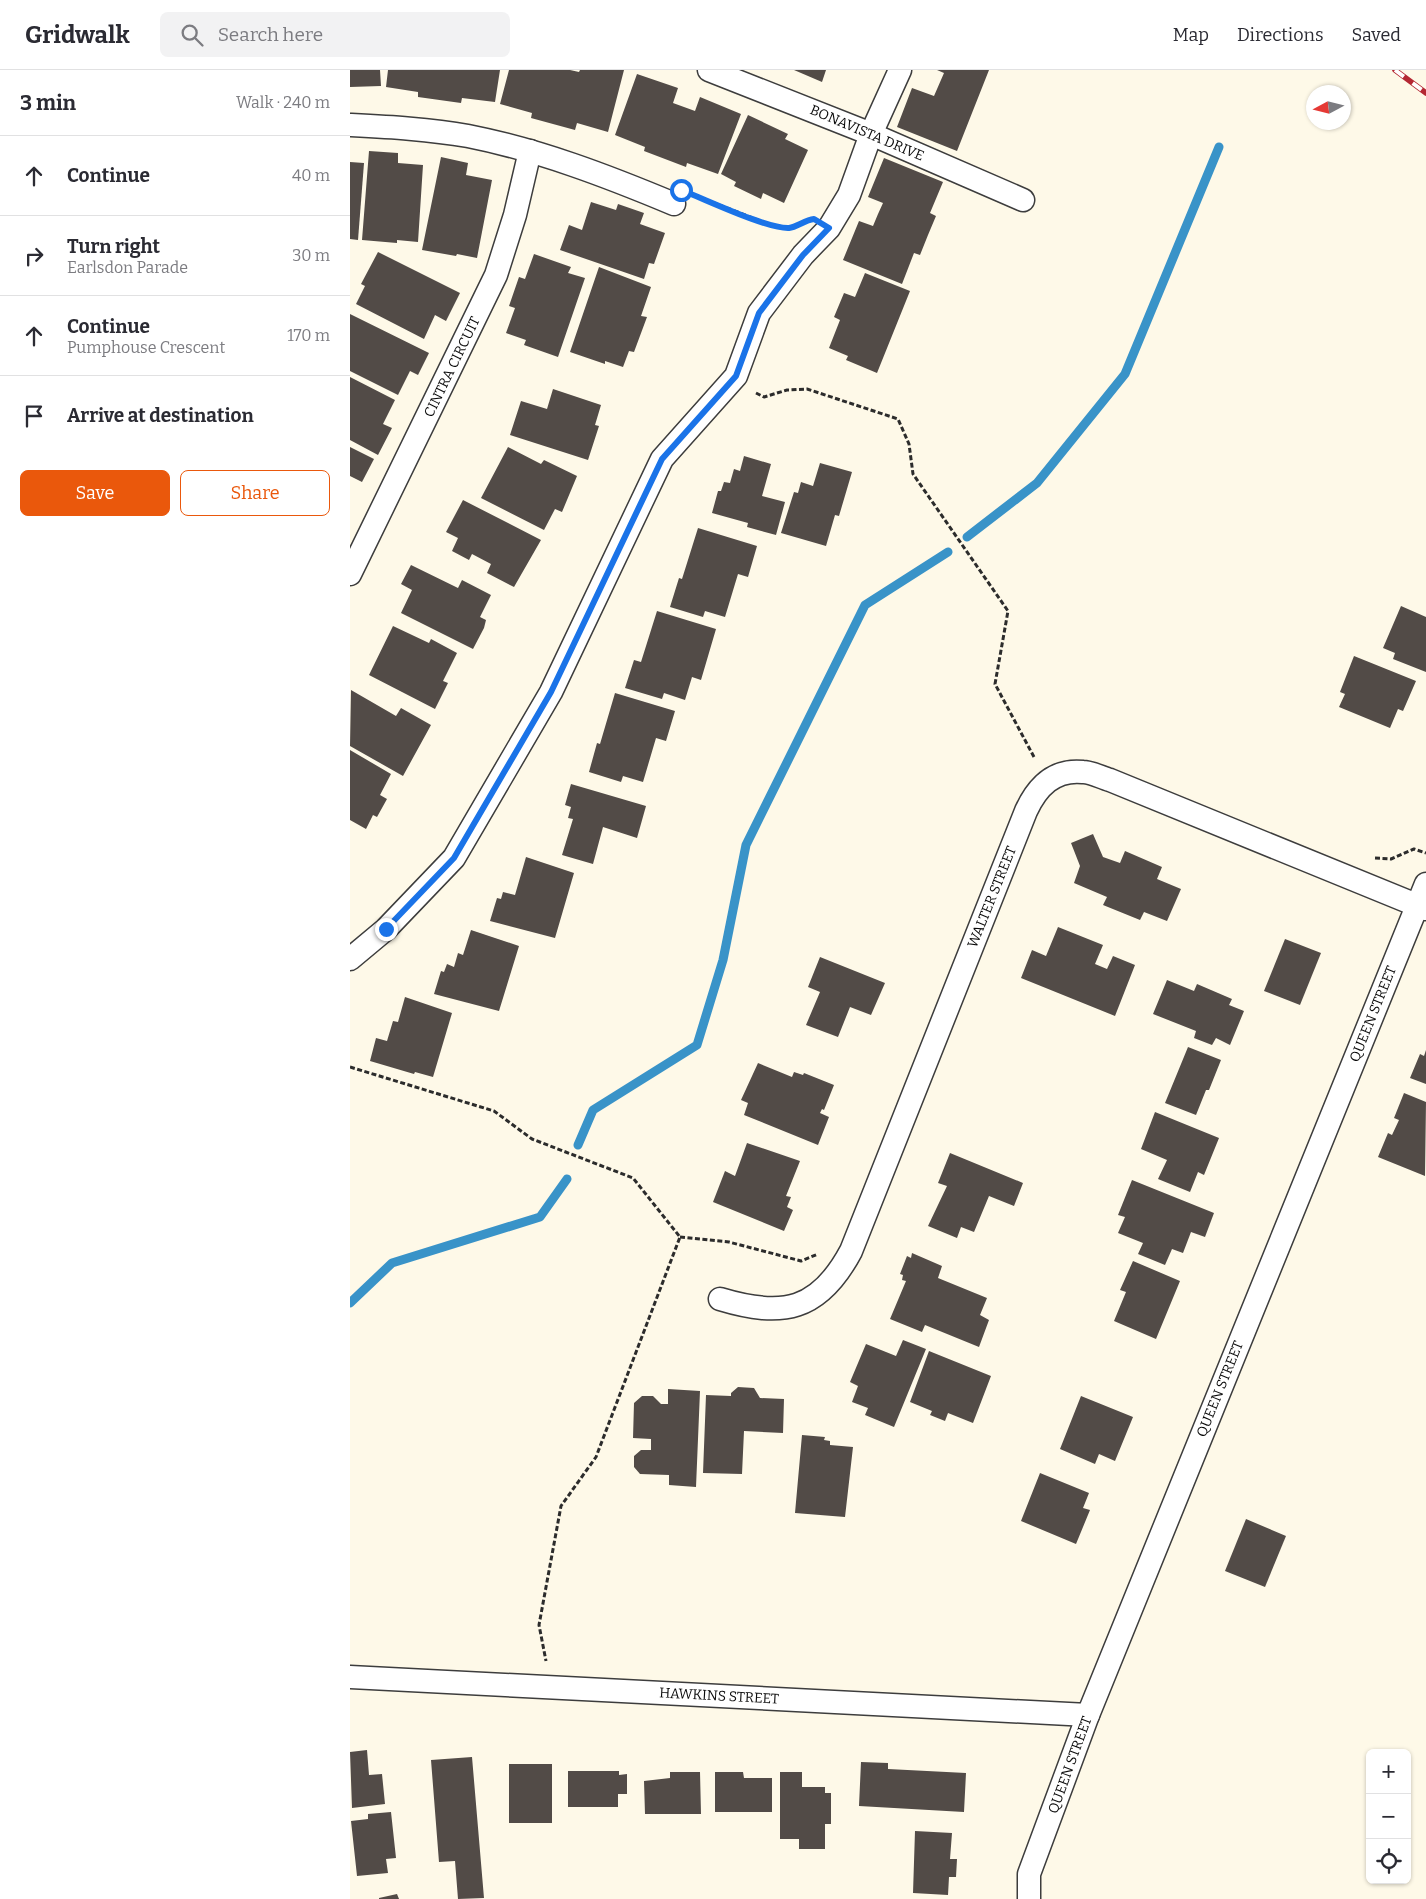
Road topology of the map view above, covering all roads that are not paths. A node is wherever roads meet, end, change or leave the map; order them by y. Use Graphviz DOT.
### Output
graph roads {
  1 [pos="709,70"];
  2 [pos="900,70"];
  3 [pos="350,125"];
  4 [pos="871,134"];
  5 [pos="530,151"];
  6 [pos="1023,200"];
  7 [pos="674,204"];
  8 [pos="350,574"];
  9 [pos="1426,884"];
  10 [pos="1422,908"];
  11 [pos="350,959"];
  12 [pos="720,1299"];
  13 [pos="350,1677"];
  14 [pos="1088,1715"];
  15 [pos="1028,1899"];
  1 -- 4 [label="street, BONAVISTA DRIVE"];
  2 -- 4 [label="street"];
  3 -- 5 [label="street"];
  4 -- 6 [label="street, BONAVISTA DRIVE"];
  4 -- 11 [label="street"];
  5 -- 7 [label="street"];
  5 -- 8 [label="street, CINTRA CIRCUIT"];
  9 -- 10 [label="street, QUEEN STREET"];
  10 -- 12 [label="street, WALTER STREET"];
  10 -- 14 [label="street, QUEEN STREET"];
  13 -- 14 [label="street, HAWKINS STREET"];
  14 -- 15 [label="street, QUEEN STREET"];
}
